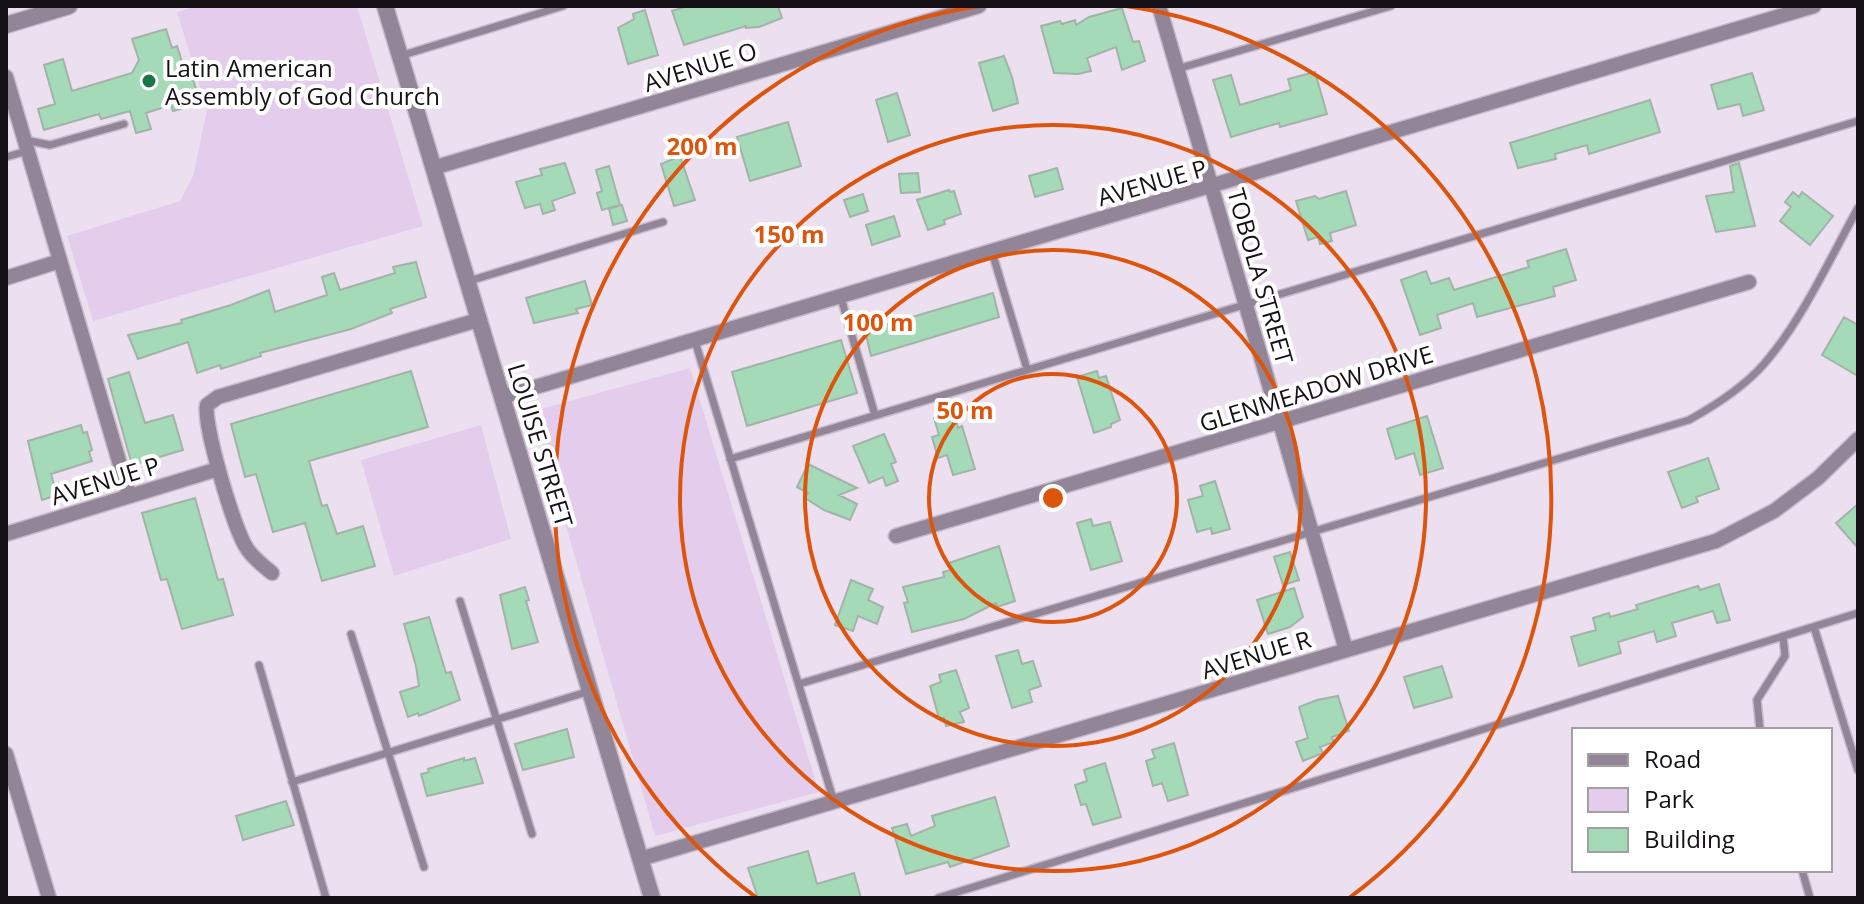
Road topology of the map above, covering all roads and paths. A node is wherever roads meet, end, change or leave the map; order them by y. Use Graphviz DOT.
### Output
graph roads {
  1 [pos="69,6"];
  2 [pos="385,6"];
  3 [pos="563,6"];
  4 [pos="979,6"];
  5 [pos="1159,6"];
  6 [pos="1391,6"];
  7 [pos="1814,6"];
  8 [pos="1778,11"];
  9 [pos="28,12"];
  10 [pos="6,25"];
  11 [pos="400,56"];
  12 [pos="1177,69"];
  13 [pos="6,77"];
  14 [pos="1858,121"];
  15 [pos="124,124"];
  16 [pos="26,146"];
  17 [pos="6,157"];
  18 [pos="433,168"];
  19 [pos="1212,187"];
  20 [pos="1858,208"];
  21 [pos="663,222"];
  22 [pos="992,252"];
  23 [pos="60,261"];
  24 [pos="6,278"];
  25 [pos="467,282"];
  26 [pos="1749,282"];
  27 [pos="841,298"];
  28 [pos="1245,303"];
  29 [pos="478,320"];
  30 [pos="695,341"];
  31 [pos="1027,369"];
  32 [pos="502,397"];
  33 [pos="875,415"];
  34 [pos="1280,421"];
  35 [pos="1858,439"];
  36 [pos="730,459"];
  37 [pos="218,469"];
  38 [pos="129,495"];
  39 [pos="1312,533"];
  40 [pos="6,534"];
  41 [pos="896,536"];
  42 [pos="272,573"];
  43 [pos="460,601"];
  44 [pos="1858,613"];
  45 [pos="1814,627"];
  46 [pos="351,634"];
  47 [pos="1783,636"];
  48 [pos="1346,650"];
  49 [pos="259,665"];
  50 [pos="799,684"];
  51 [pos="590,691"];
  52 [pos="497,719"];
  53 [pos="1760,728"];
  54 [pos="388,753"];
  55 [pos="6,754"];
  56 [pos="1858,770"];
  57 [pos="292,782"];
  58 [pos="834,802"];
  59 [pos="532,834"];
  60 [pos="640,859"];
  61 [pos="424,867"];
  62 [pos="1803,872"];
  63 [pos="49,898"];
  64 [pos="326,898"];
  65 [pos="652,898"];
  66 [pos="938,898"];
  67 [pos="1810,898"];
  1 -- 9 [label="street"];
  2 -- 11 [label="street, LOUISE STREET"];
  3 -- 11 [label="lane"];
  4 -- 18 [label="street, AVENUE O"];
  5 -- 12 [label="street, TOBOLA STREET"];
  6 -- 12 [label="lane"];
  7 -- 8 [label="street, AVENUE P"];
  8 -- 19 [label="street, AVENUE P"];
  9 -- 10 [label="street"];
  11 -- 18 [label="street, LOUISE STREET"];
  12 -- 19 [label="street, TOBOLA STREET"];
  13 -- 16 [label="street"];
  14 -- 28 [label="lane"];
  15 -- 16 [label="lane"];
  16 -- 17 [label="lane"];
  16 -- 23 [label="street"];
  18 -- 25 [label="street, LOUISE STREET"];
  19 -- 22 [label="street, AVENUE P"];
  19 -- 28 [label="street, TOBOLA STREET"];
  20 -- 39 [label="lane"];
  21 -- 25 [label="lane"];
  22 -- 27 [label="street, AVENUE P"];
  22 -- 31 [label="lane"];
  23 -- 24 [label="street"];
  23 -- 38 [label="street"];
  25 -- 29 [label="street, LOUISE STREET"];
  26 -- 34 [label="street, GLENMEADOW DRIVE"];
  27 -- 30 [label="street, AVENUE P"];
  27 -- 33 [label="lane"];
  28 -- 31 [label="lane"];
  28 -- 34 [label="street, TOBOLA STREET"];
  29 -- 32 [label="street, LOUISE STREET"];
  29 -- 37 [label="street"];
  30 -- 32 [label="street, AVENUE P"];
  30 -- 36 [label="lane"];
  31 -- 33 [label="lane"];
  32 -- 51 [label="street, LOUISE STREET"];
  33 -- 36 [label="lane"];
  34 -- 39 [label="street, TOBOLA STREET"];
  34 -- 41 [label="street, GLENMEADOW DRIVE"];
  35 -- 48 [label="street, AVENUE R"];
  36 -- 50 [label="lane"];
  37 -- 38 [label="street, AVENUE P"];
  37 -- 42 [label="street"];
  38 -- 40 [label="street, AVENUE P"];
  39 -- 48 [label="street, TOBOLA STREET"];
  39 -- 50 [label="lane"];
  43 -- 52 [label="lane"];
  44 -- 45 [label="lane"];
  45 -- 47 [label="lane"];
  45 -- 56 [label="lane"];
  46 -- 54 [label="lane"];
  47 -- 53 [label="lane"];
  47 -- 66 [label="lane"];
  48 -- 58 [label="street, AVENUE R"];
  49 -- 57 [label="lane"];
  50 -- 58 [label="lane"];
  51 -- 52 [label="lane"];
  51 -- 60 [label="street, LOUISE STREET"];
  52 -- 54 [label="lane"];
  52 -- 59 [label="lane"];
  54 -- 57 [label="lane"];
  54 -- 61 [label="lane"];
  55 -- 63 [label="street"];
  57 -- 64 [label="lane"];
  58 -- 60 [label="street, AVENUE R"];
  60 -- 65 [label="street, LOUISE STREET"];
  62 -- 67 [label="lane"];
}
